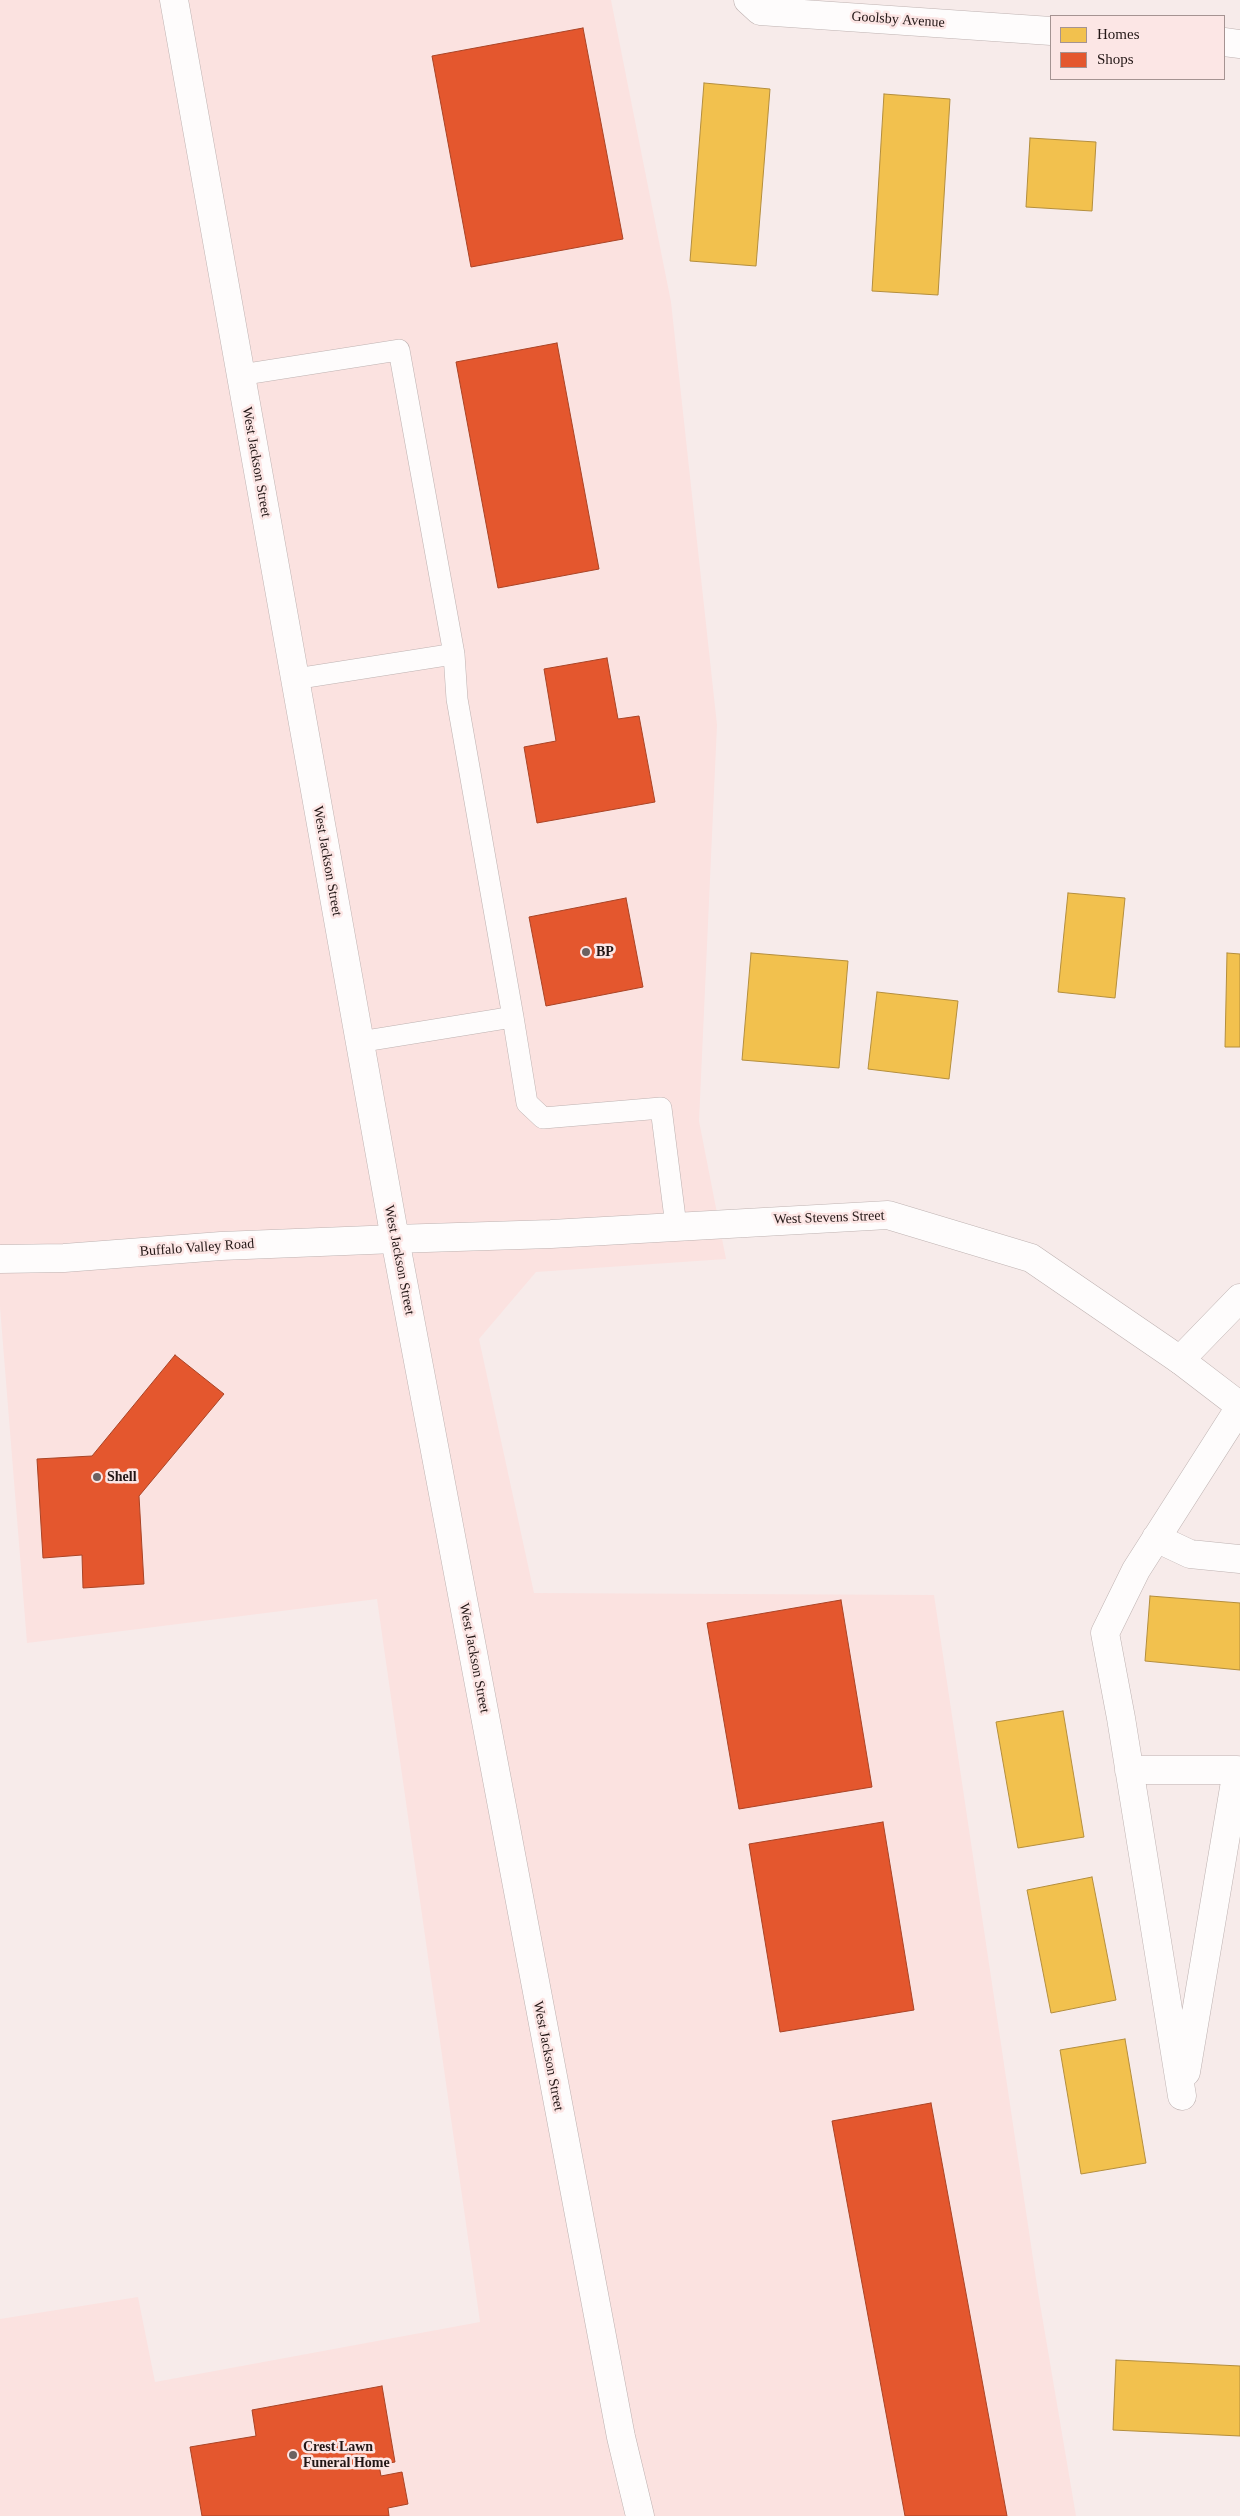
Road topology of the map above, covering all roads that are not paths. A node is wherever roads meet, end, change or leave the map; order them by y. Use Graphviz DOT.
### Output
graph roads {
  1 [pos="174,0"];
  2 [pos="748,0"];
  3 [pos="1050,31"];
  4 [pos="1225,42"];
  5 [pos="1240,44"];
  6 [pos="240,374"];
  7 [pos="454,654"];
  8 [pos="295,679"];
  9 [pos="513,1017"];
  10 [pos="359,1042"];
  11 [pos="676,1226"];
  12 [pos="395,1239"];
  13 [pos="0,1259"];
  14 [pos="1240,1298"];
  15 [pos="1180,1360"];
  16 [pos="1240,1407"];
  17 [pos="1156,1538"];
  18 [pos="1240,1559"];
  19 [pos="1129,1770"];
  20 [pos="640,2516"];
  1 -- 6 [label="street, West Jackson Street"];
  2 -- 3 [label="street, Goolsby Avenue"];
  4 -- 5 [label="street"];
  6 -- 7 [label="lane"];
  6 -- 8 [label="street, West Jackson Street"];
  7 -- 8 [label="lane"];
  7 -- 9 [label="lane"];
  8 -- 10 [label="street, West Jackson Street"];
  9 -- 10 [label="lane"];
  9 -- 11 [label="lane"];
  10 -- 12 [label="street, West Jackson Street"];
  11 -- 12 [label="street, West Stevens Street"];
  11 -- 15 [label="street, West Stevens Street"];
  12 -- 13 [label="street, Buffalo Valley Road"];
  12 -- 20 [label="street, West Jackson Street"];
  14 -- 15 [label="street"];
  15 -- 16 [label="street, West Stevens Street"];
  16 -- 17 [label="street"];
  17 -- 18 [label="street"];
  17 -- 19 [label="street"];
  19 -- 19 [label="street"];
}
